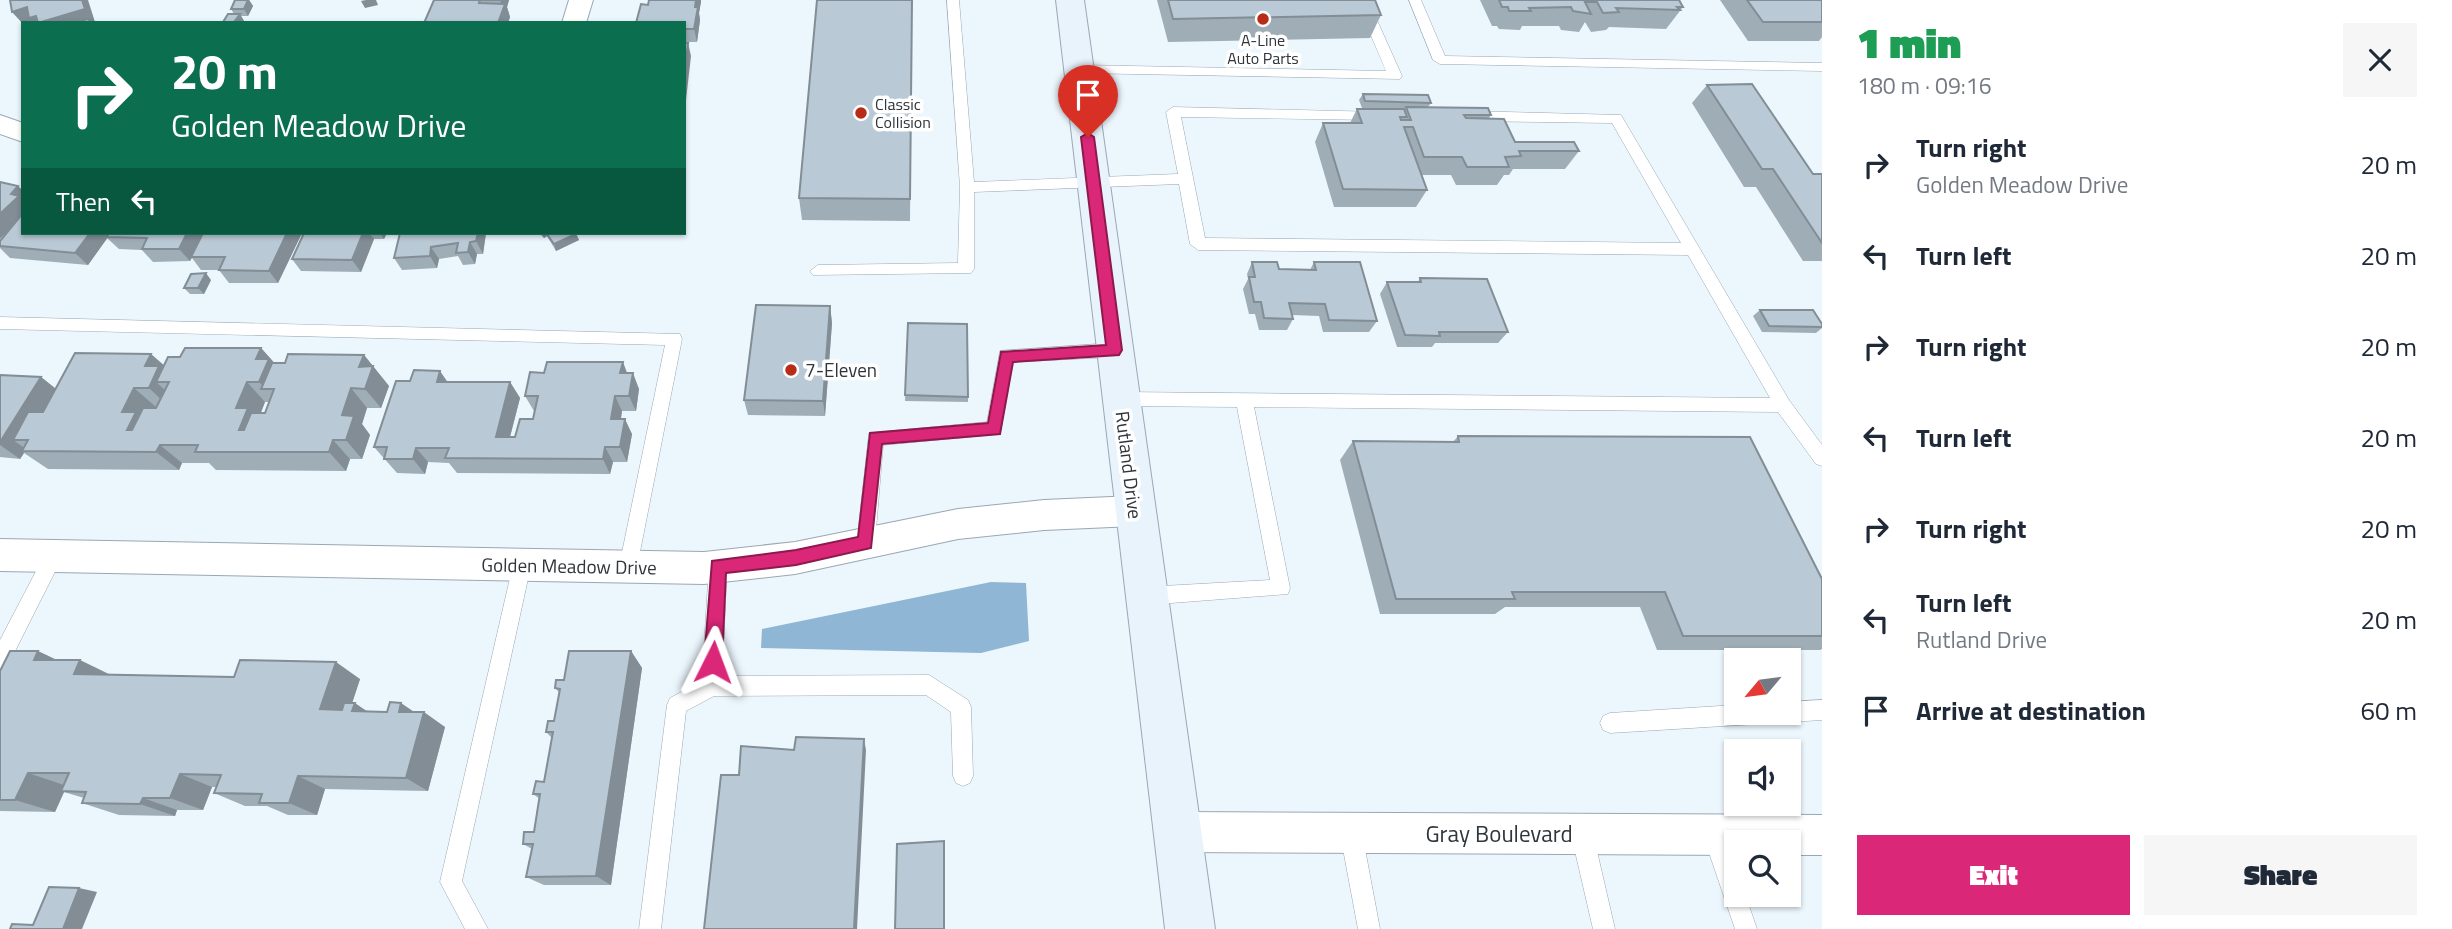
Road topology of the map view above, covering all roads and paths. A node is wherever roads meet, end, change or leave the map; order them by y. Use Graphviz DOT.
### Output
graph roads {
  1 [pos="581,0"];
  2 [pos="953,0"];
  3 [pos="1070,0"];
  4 [pos="1362,0"];
  5 [pos="1415,0"];
  6 [pos="576,21"];
  7 [pos="1822,66"];
  8 [pos="1079,69"];
  9 [pos="1394,115"];
  10 [pos="1450,116"];
  11 [pos="0,124"];
  12 [pos="21,132"];
  13 [pos="1185,179"];
  14 [pos="1093,183"];
  15 [pos="967,187"];
  16 [pos="1692,249"];
  17 [pos="818,271"];
  18 [pos="0,323"];
  19 [pos="1114,350"];
  20 [pos="1120,399"];
  21 [pos="1244,400"];
  22 [pos="1783,405"];
  23 [pos="1822,458"];
  24 [pos="1135,511"];
  25 [pos="866,542"];
  26 [pos="0,555"];
  27 [pos="53,558"];
  28 [pos="522,565"];
  29 [pos="718,566"];
  30 [pos="628,567"];
  31 [pos="1145,596"];
  32 [pos="0,660"];
  33 [pos="712,686"];
  34 [pos="1822,710"];
  35 [pos="1801,711"];
  36 [pos="1724,716"];
  37 [pos="1610,723"];
  38 [pos="963,776"];
  39 [pos="1177,832"];
  40 [pos="1351,834"];
  41 [pos="1582,834"];
  42 [pos="1714,835"];
  43 [pos="1822,835"];
  44 [pos="477,929"];
  45 [pos="650,929"];
  46 [pos="1190,929"];
  47 [pos="1369,929"];
  48 [pos="1604,929"];
  49 [pos="1746,929"];
  1 -- 6 [label="street"];
  2 -- 15 [label="lane"];
  3 -- 8 [label="street, Rutland Drive"];
  4 -- 8 [label="lane"];
  5 -- 7 [label="lane"];
  8 -- 14 [label="street, Rutland Drive"];
  9 -- 13 [label="lane"];
  10 -- 16 [label="lane"];
  11 -- 12 [label="street"];
  13 -- 14 [label="lane"];
  13 -- 16 [label="lane"];
  14 -- 15 [label="lane"];
  14 -- 19 [label="street, Rutland Drive"];
  15 -- 17 [label="lane"];
  16 -- 22 [label="lane"];
  18 -- 30 [label="lane"];
  19 -- 20 [label="street, Rutland Drive"];
  19 -- 25 [label="lane"];
  20 -- 21 [label="lane"];
  20 -- 24 [label="street, Rutland Drive"];
  21 -- 22 [label="lane"];
  21 -- 31 [label="lane"];
  22 -- 23 [label="lane"];
  24 -- 25 [label="street, Golden Meadow Drive"];
  24 -- 31 [label="street, Rutland Drive"];
  25 -- 29 [label="street, Golden Meadow Drive"];
  26 -- 27 [label="street, Golden Meadow Drive"];
  27 -- 28 [label="street, Golden Meadow Drive"];
  27 -- 32 [label="lane"];
  28 -- 30 [label="street, Golden Meadow Drive"];
  28 -- 44 [label="lane"];
  29 -- 30 [label="street, Golden Meadow Drive"];
  29 -- 33 [label="lane"];
  31 -- 39 [label="street, Rutland Drive"];
  33 -- 38 [label="lane"];
  33 -- 45 [label="lane"];
  34 -- 35 [label="lane"];
  36 -- 37 [label="lane"];
  39 -- 40 [label="street, Gray Boulevard"];
  39 -- 46 [label="street, Rutland Drive"];
  40 -- 41 [label="street, Gray Boulevard"];
  40 -- 47 [label="lane"];
  41 -- 42 [label="street, Gray Boulevard"];
  41 -- 48 [label="lane"];
  42 -- 43 [label="street, Gray Boulevard"];
  42 -- 49 [label="lane"];
}
